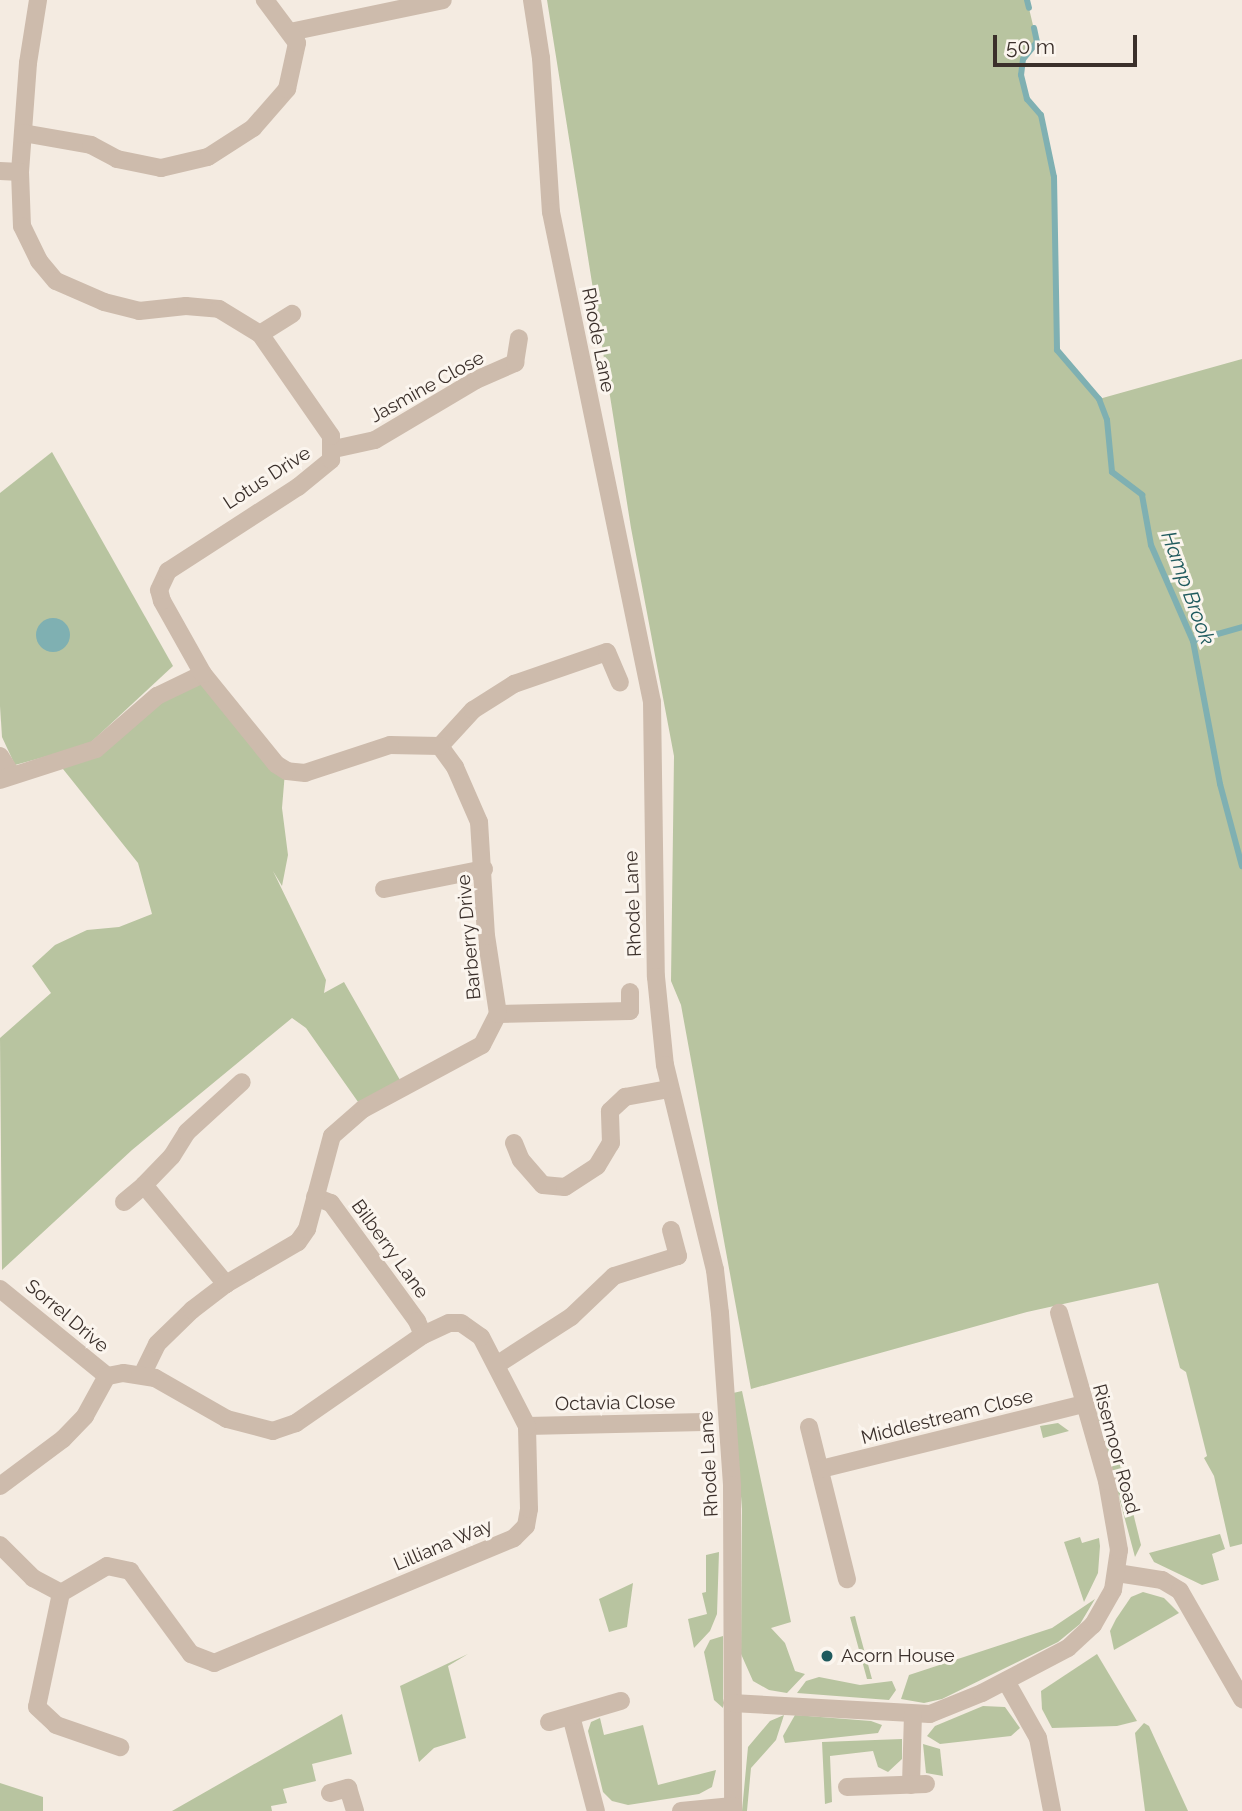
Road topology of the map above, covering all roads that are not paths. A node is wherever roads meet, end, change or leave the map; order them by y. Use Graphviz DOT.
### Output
graph roads {
  1 [pos="38,0"];
  2 [pos="265,0"];
  3 [pos="443,0"];
  4 [pos="532,0"];
  5 [pos="290,32"];
  6 [pos="23,133"];
  7 [pos="0,171"];
  8 [pos="20,172"];
  9 [pos="292,314"];
  10 [pos="260,334"];
  11 [pos="519,338"];
  12 [pos="334,449"];
  13 [pos="203,674"];
  14 [pos="620,682"];
  15 [pos="440,746"];
  16 [pos="0,756"];
  17 [pos="6,778"];
  18 [pos="484,869"];
  19 [pos="384,889"];
  20 [pos="630,992"];
  21 [pos="498,1014"];
  22 [pos="242,1082"];
  23 [pos="669,1089"];
  24 [pos="514,1143"];
  25 [pos="144,1185"];
  26 [pos="315,1197"];
  27 [pos="124,1202"];
  28 [pos="671,1230"];
  29 [pos="226,1284"];
  30 [pos="0,1289"];
  31 [pos="1059,1313"];
  32 [pos="423,1335"];
  33 [pos="498,1364"];
  34 [pos="142,1375"];
  35 [pos="107,1376"];
  36 [pos="1083,1404"];
  37 [pos="705,1422"];
  38 [pos="527,1426"];
  39 [pos="809,1427"];
  40 [pos="821,1469"];
  41 [pos="0,1486"];
  42 [pos="0,1545"];
  43 [pos="1117,1573"];
  44 [pos="848,1578"];
  45 [pos="61,1593"];
  46 [pos="1006,1681"];
  47 [pos="1242,1699"];
  48 [pos="621,1701"];
  49 [pos="732,1703"];
  50 [pos="913,1714"];
  51 [pos="571,1716"];
  52 [pos="549,1722"];
  53 [pos="120,1747"];
  54 [pos="847,1787"];
  55 [pos="330,1793"];
  56 [pos="733,1809"];
  57 [pos="355,1811"];
  58 [pos="596,1811"];
  59 [pos="681,1811"];
  60 [pos="1052,1811"];
  1 -- 6 [label="street"];
  2 -- 5 [label="street"];
  3 -- 5 [label="street"];
  4 -- 23 [label="street, Rhode Lane"];
  5 -- 6 [label="street"];
  6 -- 8 [label="street"];
  7 -- 8 [label="street"];
  8 -- 10 [label="street"];
  9 -- 10 [label="street"];
  10 -- 12 [label="street, Lotus Drive"];
  11 -- 12 [label="street, Jasmine Close"];
  12 -- 13 [label="street, Lotus Drive"];
  13 -- 15 [label="street"];
  13 -- 17 [label="street"];
  14 -- 15 [label="street"];
  15 -- 18 [label="street, Barberry Drive"];
  16 -- 17 [label="street"];
  18 -- 19 [label="street"];
  18 -- 21 [label="street, Barberry Drive"];
  20 -- 21 [label="street"];
  21 -- 26 [label="street, Barberry Drive"];
  22 -- 25 [label="street"];
  23 -- 24 [label="street"];
  23 -- 49 [label="street, Rhode Lane"];
  25 -- 27 [label="street"];
  25 -- 29 [label="street"];
  26 -- 29 [label="street, Barberry Drive"];
  26 -- 32 [label="street, Bilberry Lane"];
  28 -- 33 [label="street"];
  29 -- 34 [label="street, Barberry Drive"];
  30 -- 35 [label="street, Sorrel Drive"];
  31 -- 36 [label="street, Risemoor Road"];
  32 -- 33 [label="street, Lilliana Way"];
  32 -- 34 [label="street, Lilliana Way"];
  33 -- 38 [label="street, Lilliana Way"];
  34 -- 35 [label="street, Lilliana Way"];
  35 -- 41 [label="street"];
  36 -- 40 [label="street, Middlestream Close"];
  36 -- 43 [label="street, Risemoor Road"];
  37 -- 38 [label="street, Octavia Close"];
  38 -- 45 [label="street, Lilliana Way"];
  39 -- 40 [label="street"];
  40 -- 44 [label="street"];
  42 -- 45 [label="street"];
  43 -- 46 [label="street, Risemoor Road"];
  43 -- 47 [label="street"];
  45 -- 53 [label="street"];
  46 -- 50 [label="street, Risemoor Road"];
  46 -- 60 [label="street"];
  48 -- 51 [label="street"];
  49 -- 50 [label="street, Risemoor Road"];
  49 -- 56 [label="street, Rhode Lane"];
  50 -- 54 [label="street"];
  51 -- 52 [label="street"];
  51 -- 58 [label="street"];
  55 -- 57 [label="street"];
  56 -- 59 [label="street"];
}
